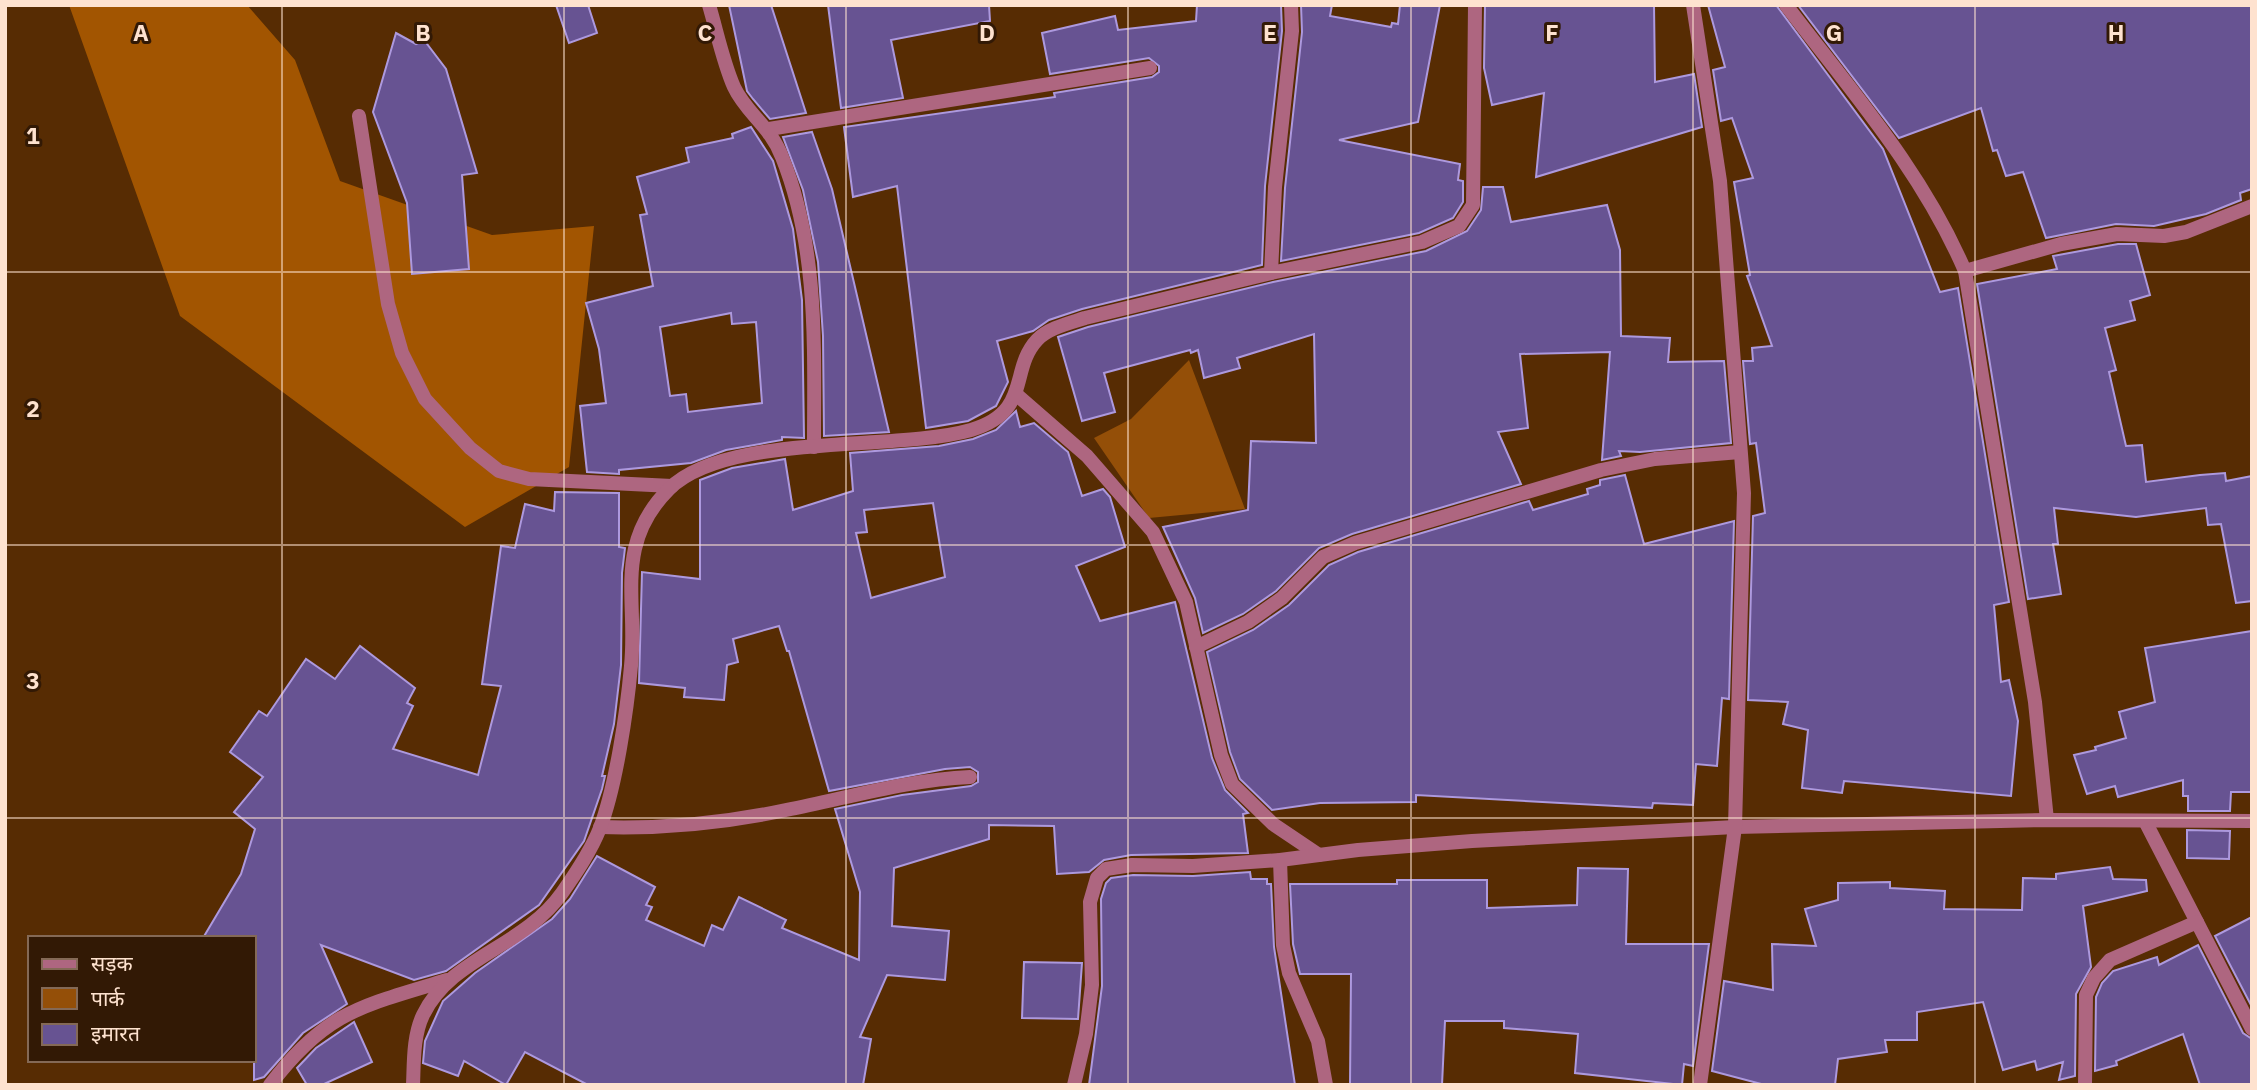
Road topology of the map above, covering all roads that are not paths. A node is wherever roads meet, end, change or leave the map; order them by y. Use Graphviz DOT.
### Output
graph roads {
  1 [pos="709,5"];
  2 [pos="1291,5"];
  3 [pos="1475,5"];
  4 [pos="1693,5"];
  5 [pos="1786,5"];
  6 [pos="1150,68"];
  7 [pos="359,116"];
  8 [pos="769,129"];
  9 [pos="2252,206"];
  10 [pos="1965,271"];
  11 [pos="1271,273"];
  12 [pos="1017,395"];
  13 [pos="814,447"];
  14 [pos="1740,452"];
  15 [pos="672,486"];
  16 [pos="1196,647"];
  17 [pos="970,777"];
  18 [pos="2047,820"];
  19 [pos="2145,821"];
  20 [pos="2252,821"];
  21 [pos="1735,827"];
  22 [pos="600,828"];
  23 [pos="1319,855"];
  24 [pos="1280,860"];
  25 [pos="2197,922"];
  26 [pos="447,980"];
  27 [pos="2252,1029"];
  28 [pos="270,1085"];
  29 [pos="413,1085"];
  30 [pos="1074,1085"];
  31 [pos="1326,1085"];
  32 [pos="1700,1085"];
  33 [pos="2085,1085"];
  1 -- 8 [label="street"];
  2 -- 11 [label="street"];
  3 -- 11 [label="street"];
  4 -- 14 [label="street"];
  5 -- 10 [label="street"];
  6 -- 8 [label="street"];
  7 -- 15 [label="street"];
  8 -- 13 [label="street"];
  9 -- 10 [label="street"];
  10 -- 18 [label="street"];
  11 -- 12 [label="street"];
  12 -- 13 [label="street"];
  12 -- 16 [label="street"];
  13 -- 15 [label="street"];
  14 -- 16 [label="street"];
  14 -- 21 [label="street"];
  15 -- 22 [label="street"];
  16 -- 23 [label="street"];
  17 -- 22 [label="street"];
  18 -- 19 [label="street"];
  18 -- 21 [label="street"];
  19 -- 20 [label="street"];
  19 -- 25 [label="street"];
  21 -- 23 [label="street"];
  21 -- 32 [label="street"];
  22 -- 26 [label="street"];
  23 -- 24 [label="street"];
  24 -- 30 [label="street"];
  24 -- 31 [label="street"];
  25 -- 27 [label="street"];
  25 -- 33 [label="street"];
  26 -- 28 [label="street"];
  26 -- 29 [label="street"];
}
